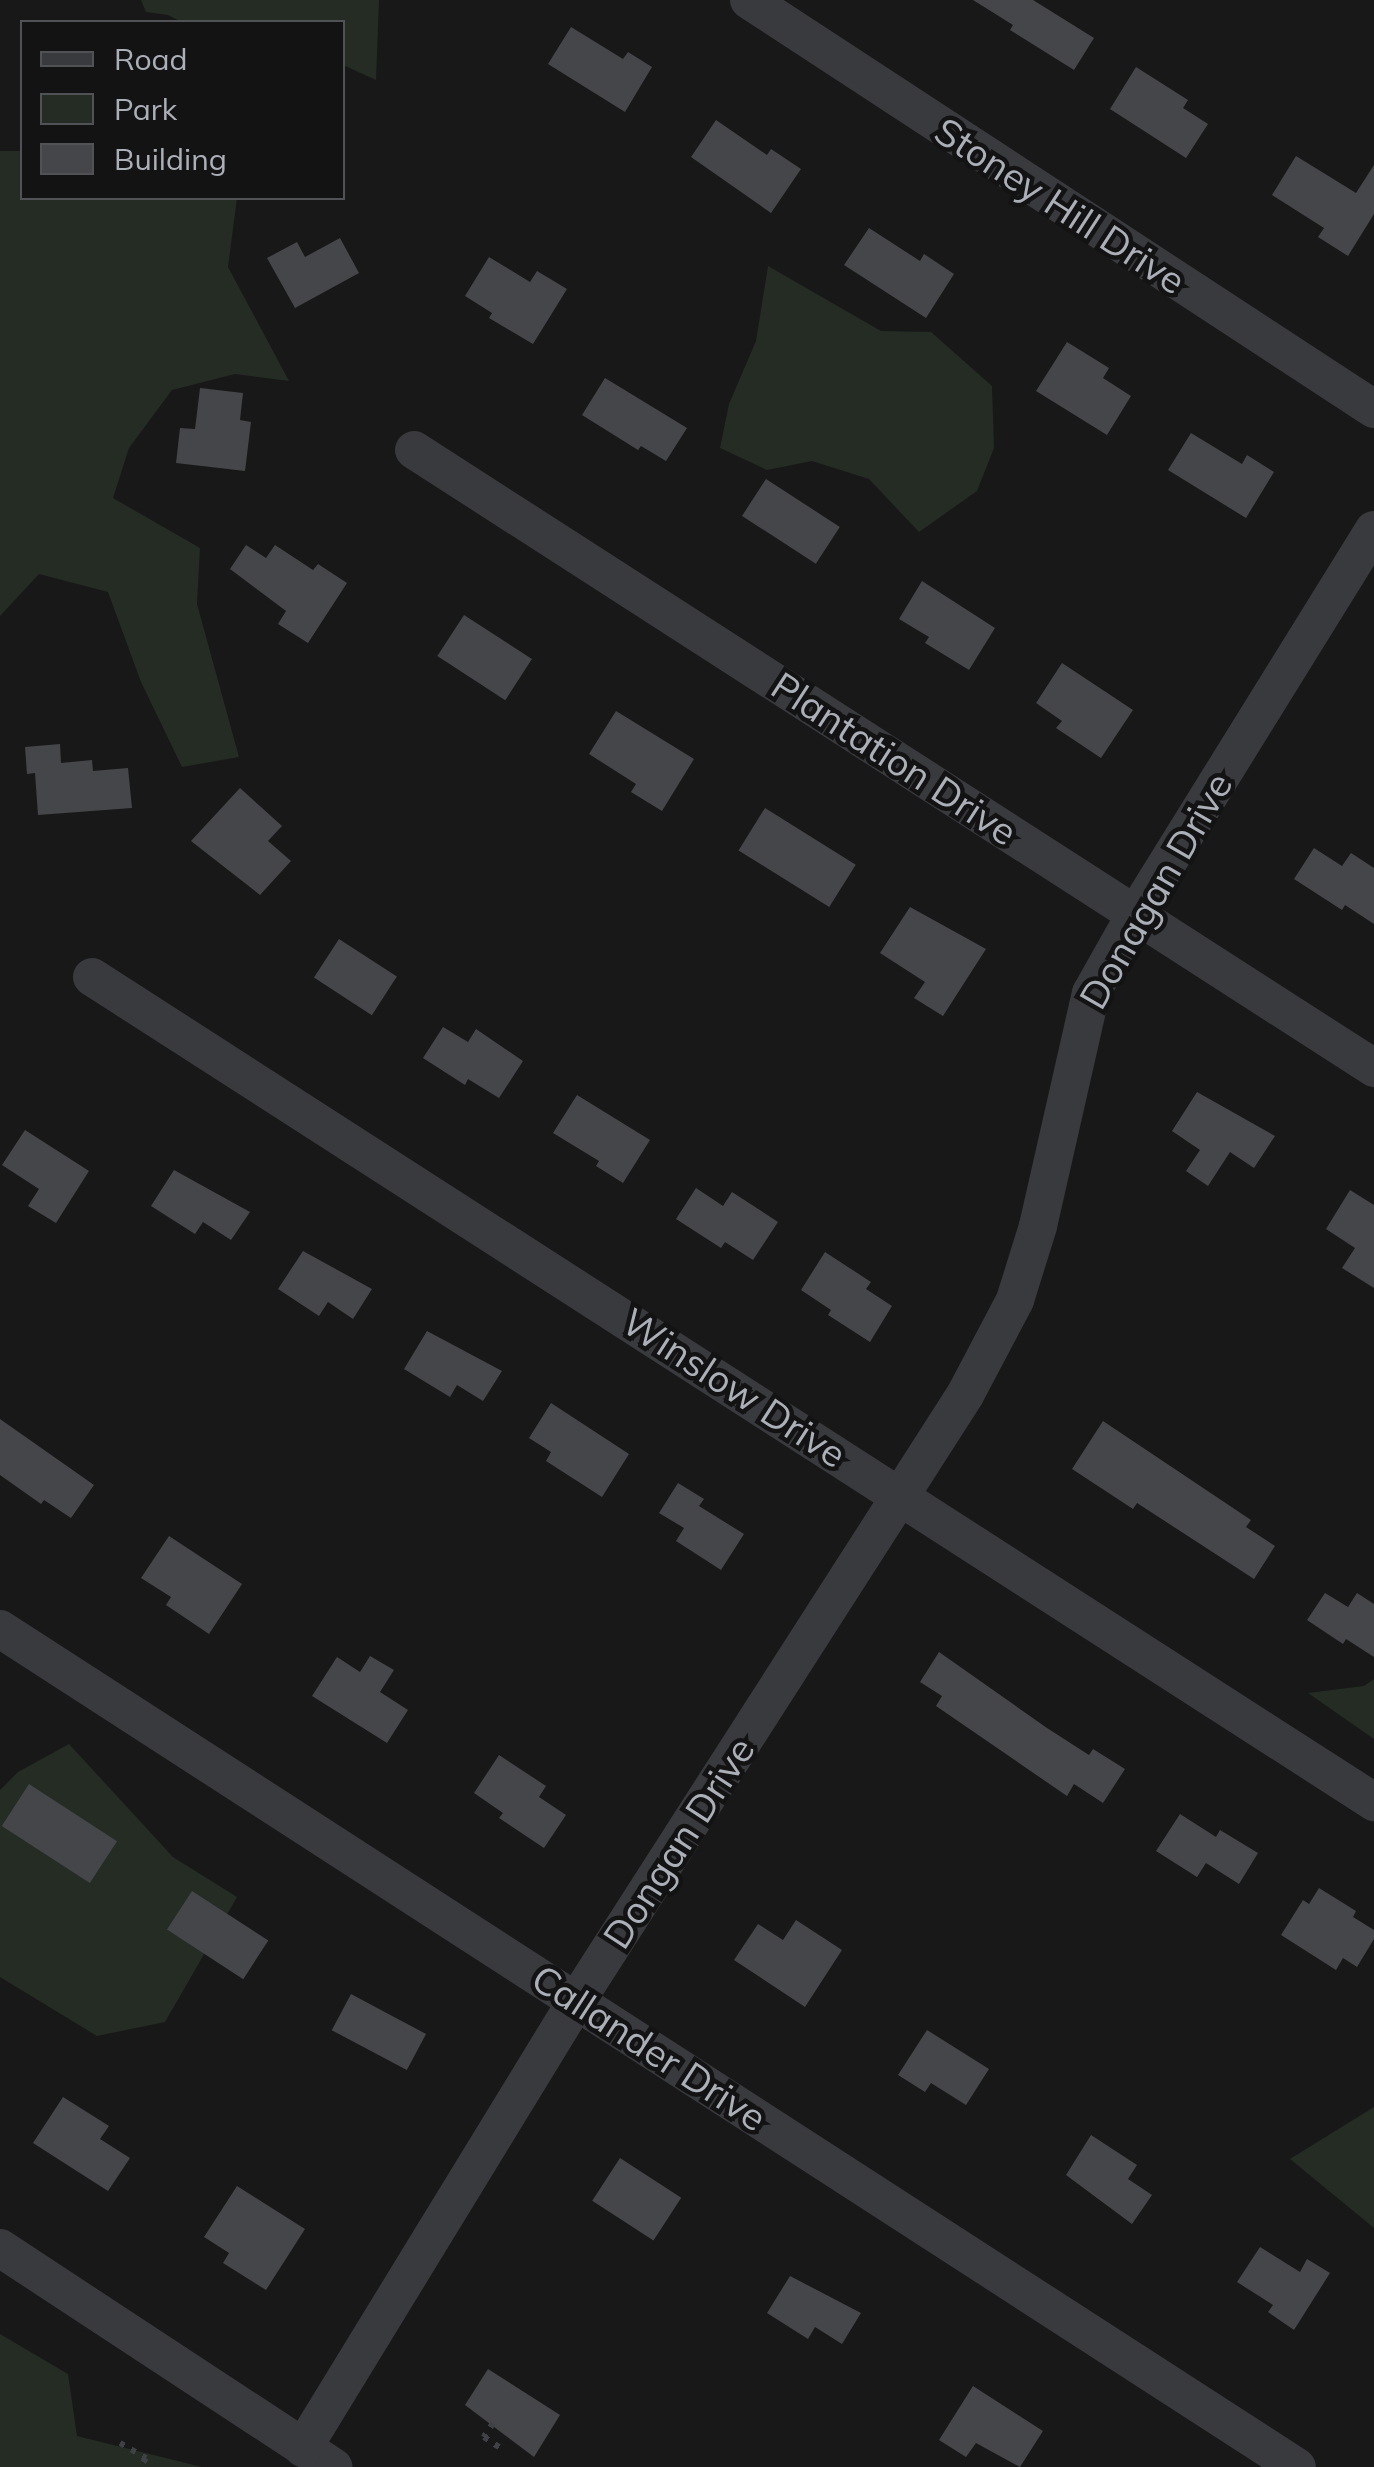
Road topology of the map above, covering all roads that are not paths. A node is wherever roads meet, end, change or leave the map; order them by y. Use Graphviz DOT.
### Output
graph roads {
  1 [pos="749,0"];
  2 [pos="1374,409"];
  3 [pos="414,450"];
  4 [pos="1374,530"];
  5 [pos="1134,914"];
  6 [pos="92,977"];
  7 [pos="1374,1068"];
  8 [pos="901,1495"];
  9 [pos="0,1628"];
  10 [pos="1374,1802"];
  11 [pos="576,2000"];
  12 [pos="0,2248"];
  13 [pos="318,2458"];
  14 [pos="1297,2467"];
  1 -- 2 [label="street, Stoney Hill Drive"];
  3 -- 5 [label="street, Plantation Drive"];
  4 -- 5 [label="street, Donagan Drive"];
  5 -- 7 [label="street, Plantation Drive"];
  5 -- 8 [label="street, Donagan Drive"];
  6 -- 8 [label="street, Winslow Drive"];
  8 -- 10 [label="street, Winslow Drive"];
  8 -- 11 [label="street, Dongan Drive"];
  9 -- 11 [label="street, Callander Drive"];
  11 -- 13 [label="street, Dongan Drive"];
  11 -- 14 [label="street, Callander Drive"];
  12 -- 13 [label="street"];
}
